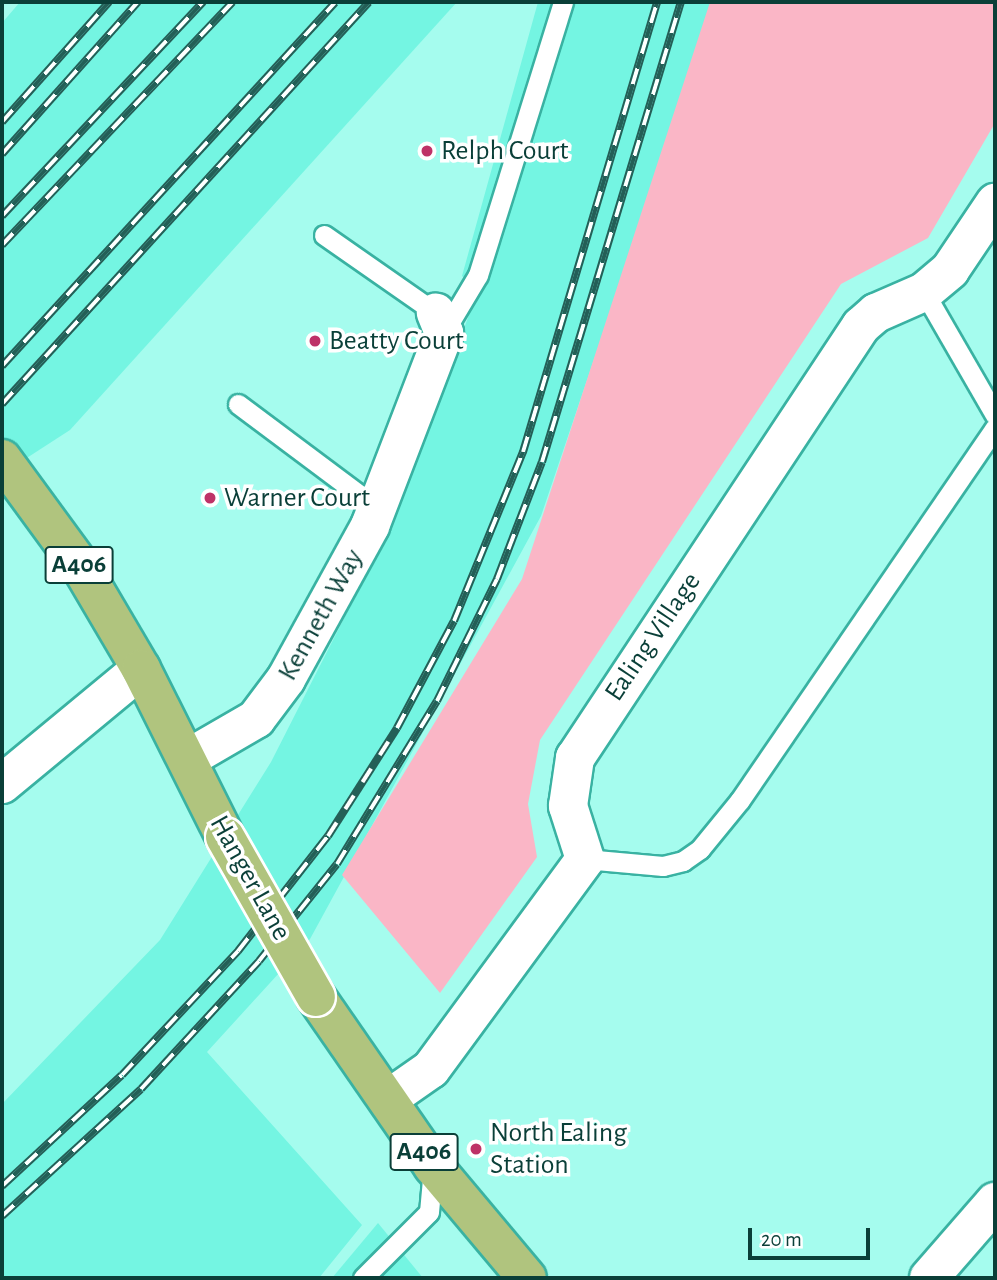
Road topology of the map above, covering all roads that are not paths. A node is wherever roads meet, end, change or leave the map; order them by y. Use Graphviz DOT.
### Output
graph roads {
  1 [pos="563,2"];
  2 [pos="995,203"];
  3 [pos="324,235"];
  4 [pos="924,292"];
  5 [pos="440,323"];
  6 [pos="238,404"];
  7 [pos="995,415"];
  8 [pos="995,428"];
  9 [pos="5,463"];
  10 [pos="377,508"];
  11 [pos="141,669"];
  12 [pos="187,759"];
  13 [pos="2,784"];
  14 [pos="585,859"];
  15 [pos="388,1099"];
  16 [pos="433,1166"];
  17 [pos="995,1202"];
  18 [pos="363,1278"];
  19 [pos="527,1278"];
  20 [pos="929,1278"];
  1 -- 5 [label="lane"];
  2 -- 4 [label="street, Ealing Village"];
  3 -- 5 [label="lane"];
  4 -- 7 [label="lane"];
  4 -- 14 [label="street, Ealing Village"];
  5 -- 10 [label="street, Kenneth Way"];
  6 -- 10 [label="lane"];
  8 -- 14 [label="lane"];
  9 -- 11 [label="highway, Hanger Lane / A406"];
  10 -- 12 [label="street, Kenneth Way"];
  11 -- 12 [label="highway, Hanger Lane / A406"];
  11 -- 13 [label="street"];
  12 -- 15 [label="highway, Hanger Lane / A406, bridge"];
  14 -- 15 [label="street"];
  15 -- 16 [label="highway, Hanger Lane / A406"];
  16 -- 18 [label="lane"];
  16 -- 19 [label="highway, Hanger Lane / A406"];
  17 -- 20 [label="street"];
}
